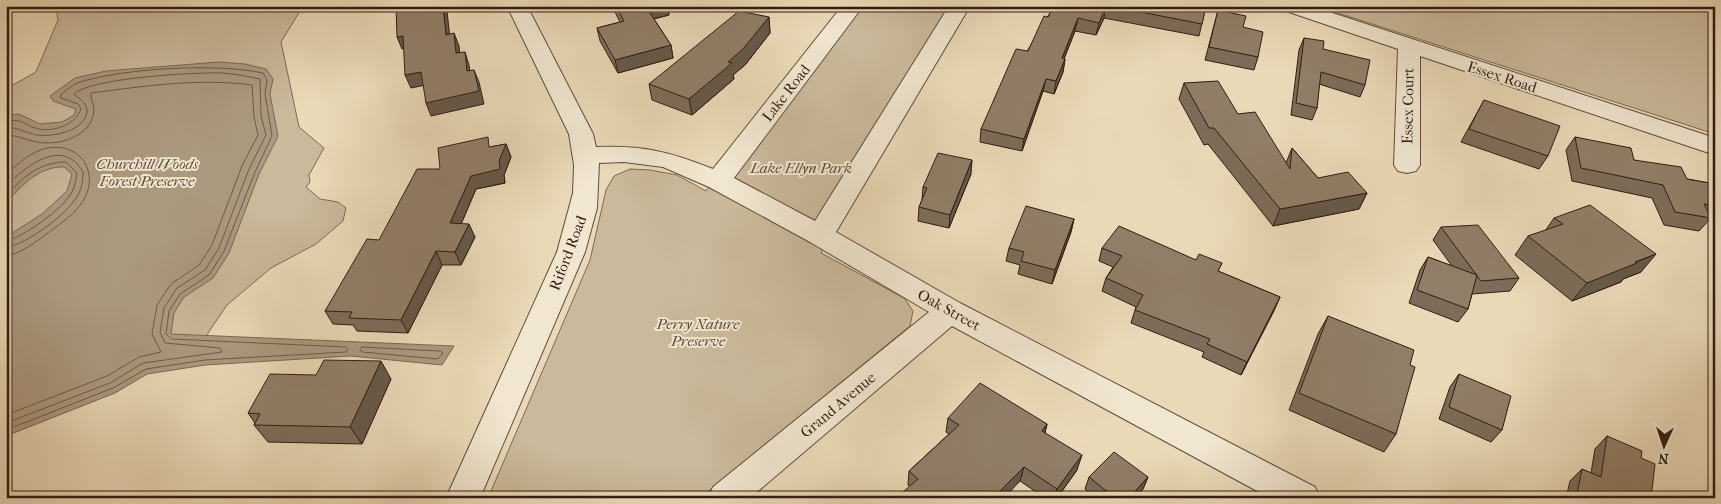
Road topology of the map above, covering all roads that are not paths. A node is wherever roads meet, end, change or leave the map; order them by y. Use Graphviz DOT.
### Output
graph roads {
  1 [pos="517,6"];
  2 [pos="853,6"];
  3 [pos="960,6"];
  4 [pos="1290,6"];
  5 [pos="1409,46"];
  6 [pos="1715,147"];
  7 [pos="587,156"];
  8 [pos="1407,165"];
  9 [pos="718,181"];
  10 [pos="820,235"];
  11 [pos="950,311"];
  12 [pos="463,498"];
  13 [pos="726,498"];
  14 [pos="1303,498"];
  1 -- 7 [label="street, Riford Road"];
  2 -- 9 [label="street, Lake Road"];
  3 -- 10 [label="street"];
  4 -- 5 [label="street, Essex Road"];
  5 -- 6 [label="street, Essex Road"];
  5 -- 8 [label="street, Essex Court"];
  7 -- 9 [label="street, Oak Street"];
  7 -- 12 [label="street, Riford Road"];
  9 -- 10 [label="street, Oak Street"];
  10 -- 11 [label="street, Oak Street"];
  11 -- 13 [label="street, Grand Avenue"];
  11 -- 14 [label="street, Oak Street"];
}
